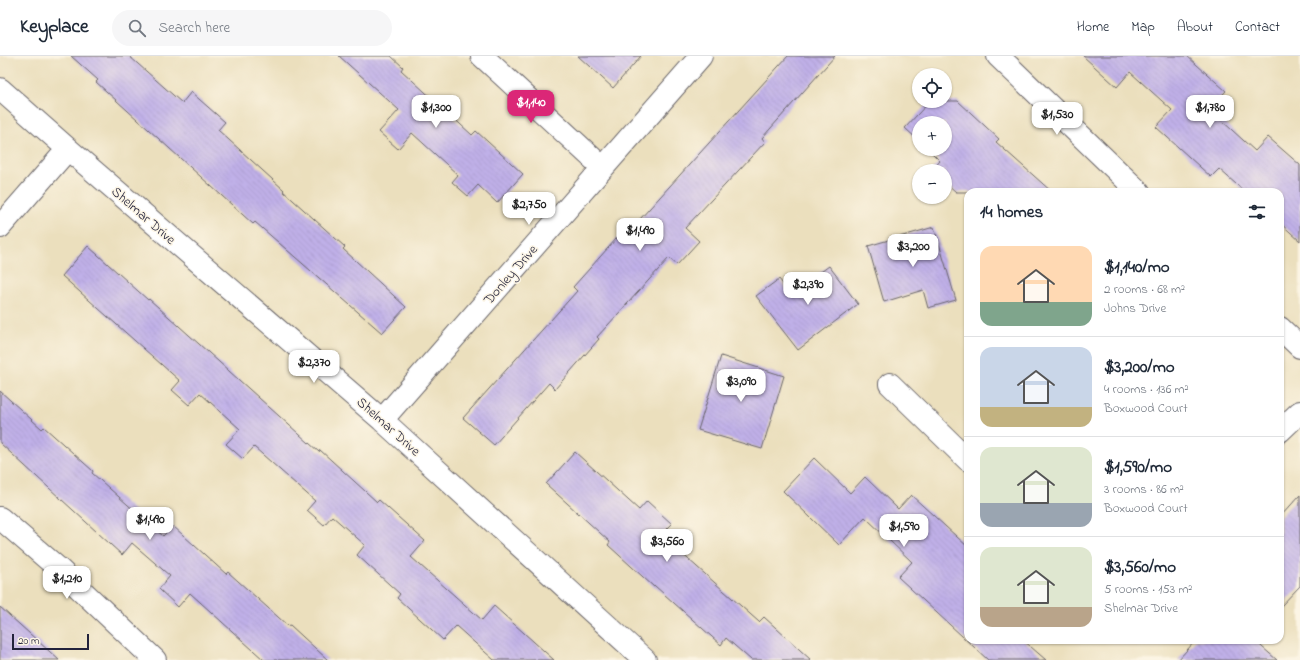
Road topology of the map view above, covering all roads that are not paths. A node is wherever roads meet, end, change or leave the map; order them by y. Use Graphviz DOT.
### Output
graph roads {
  1 [pos="482,56"];
  2 [pos="701,56"];
  3 [pos="998,56"];
  4 [pos="0,89"];
  5 [pos="68,149"];
  6 [pos="602,167"];
  7 [pos="1135,188"];
  8 [pos="0,227"];
  9 [pos="1284,332"];
  10 [pos="1300,347"];
  11 [pos="890,384"];
  12 [pos="1300,412"];
  13 [pos="382,420"];
  14 [pos="1284,427"];
  15 [pos="964,456"];
  16 [pos="0,518"];
  17 [pos="155,660"];
  18 [pos="645,660"];
  1 -- 6 [label="street"];
  2 -- 6 [label="street, Donley Drive"];
  3 -- 7 [label="street"];
  4 -- 5 [label="street, Shelmar Drive"];
  5 -- 8 [label="street"];
  5 -- 13 [label="street, Shelmar Drive"];
  6 -- 13 [label="street, Donley Drive"];
  9 -- 10 [label="street"];
  11 -- 15 [label="street"];
  12 -- 14 [label="street"];
  13 -- 18 [label="street, Shelmar Drive"];
  16 -- 17 [label="street"];
}
